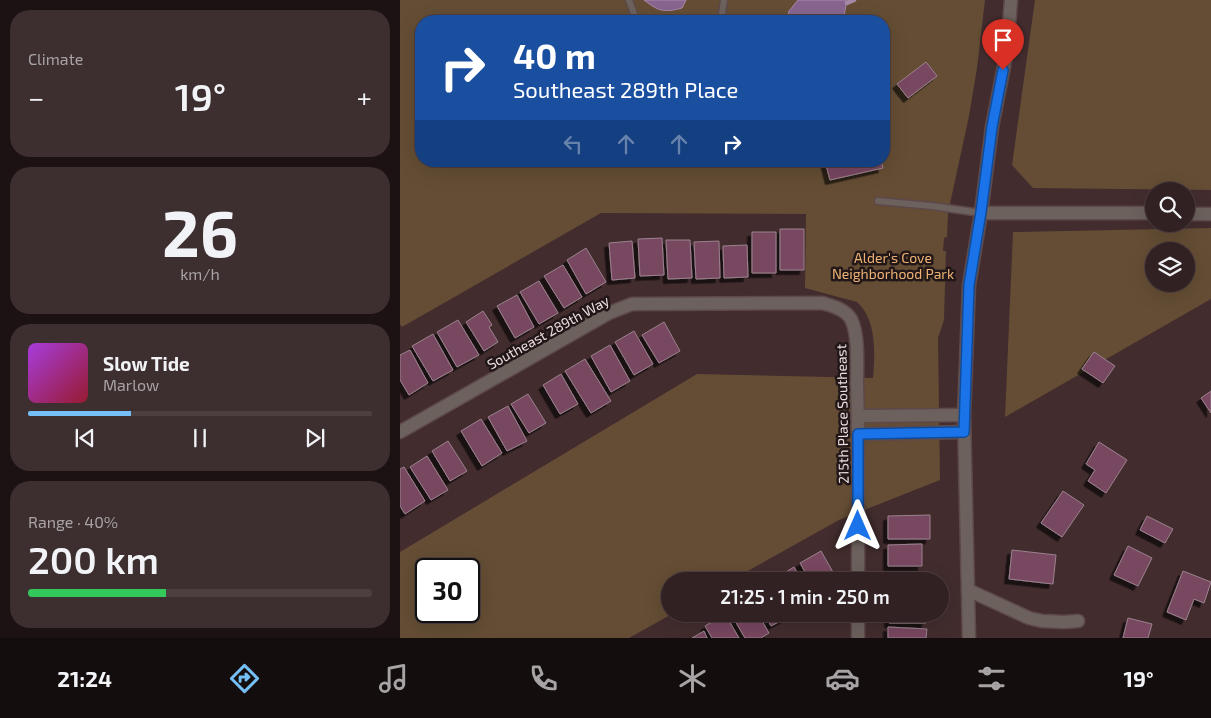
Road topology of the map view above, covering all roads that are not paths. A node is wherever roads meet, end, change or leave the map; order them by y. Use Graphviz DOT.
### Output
graph roads {
  1 [pos="629,0"];
  2 [pos="724,0"];
  3 [pos="1011,0"];
  4 [pos="634,14"];
  5 [pos="722,15"];
  6 [pos="878,201"];
  7 [pos="981,212"];
  8 [pos="1145,213"];
  9 [pos="1195,214"];
  10 [pos="1211,214"];
  11 [pos="843,311"];
  12 [pos="964,415"];
  13 [pos="858,416"];
  14 [pos="400,432"];
  15 [pos="964,432"];
  16 [pos="858,434"];
  17 [pos="858,572"];
  18 [pos="968,590"];
  19 [pos="1078,621"];
  20 [pos="858,622"];
  21 [pos="858,638"];
  22 [pos="968,638"];
  1 -- 4 [label="lane"];
  2 -- 5 [label="lane"];
  3 -- 7 [label="street"];
  6 -- 7 [label="lane"];
  7 -- 8 [label="street"];
  7 -- 12 [label="street"];
  9 -- 10 [label="street"];
  11 -- 13 [label="street, 215th Place Southeast"];
  11 -- 14 [label="street, Southeast 289th Way"];
  12 -- 13 [label="street"];
  12 -- 15 [label="street"];
  13 -- 16 [label="street, 215th Place Southeast"];
  15 -- 16 [label="street"];
  15 -- 18 [label="street"];
  16 -- 17 [label="street, 215th Place Southeast"];
  18 -- 19 [label="street"];
  18 -- 22 [label="street"];
  20 -- 21 [label="street"];
}
